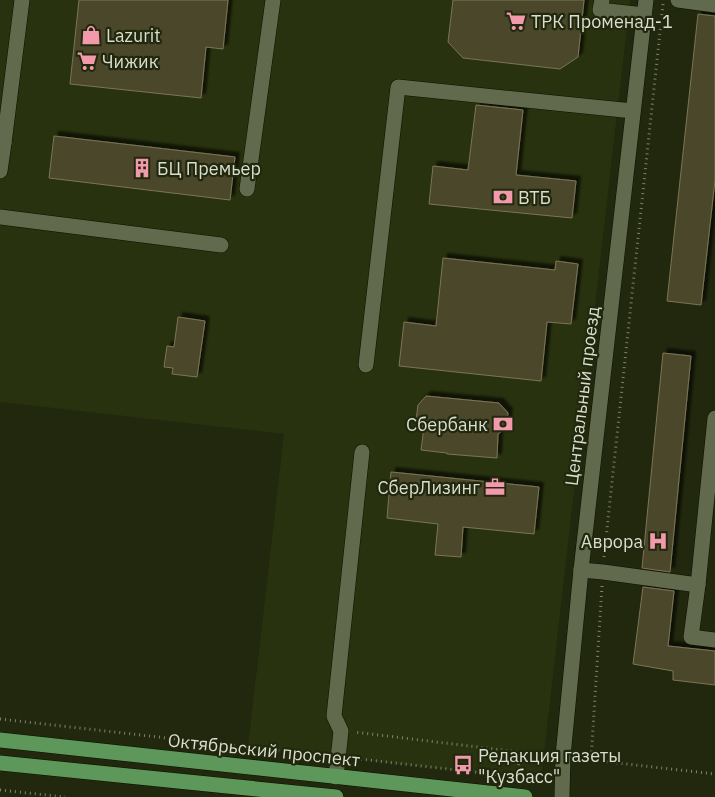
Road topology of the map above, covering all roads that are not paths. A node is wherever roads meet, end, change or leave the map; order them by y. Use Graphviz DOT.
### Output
graph roads {
  1 [pos="22,0"];
  2 [pos="272,0"];
  3 [pos="602,0"];
  4 [pos="678,0"];
  5 [pos="715,5"];
  6 [pos="645,8"];
  7 [pos="5,98"];
  8 [pos="633,111"];
  9 [pos="2,142"];
  10 [pos="0,171"];
  11 [pos="247,189"];
  12 [pos="0,218"];
  13 [pos="221,245"];
  14 [pos="366,365"];
  15 [pos="715,418"];
  16 [pos="362,452"];
  17 [pos="581,570"];
  18 [pos="698,585"];
  19 [pos="715,640"];
  20 [pos="0,740"];
  21 [pos="0,763"];
  22 [pos="336,777"];
  23 [pos="295,794"];
  24 [pos="336,797"];
  25 [pos="525,797"];
  26 [pos="562,797"];
  1 -- 7 [label="street"];
  2 -- 11 [label="street"];
  3 -- 6 [label="street"];
  4 -- 5 [label="street"];
  6 -- 8 [label="street, Центральный проезд"];
  7 -- 9 [label="street"];
  8 -- 14 [label="street"];
  8 -- 17 [label="street, Центральный проезд"];
  9 -- 10 [label="street"];
  12 -- 13 [label="street"];
  15 -- 18 [label="street"];
  16 -- 22 [label="street"];
  17 -- 18 [label="street"];
  17 -- 26 [label="street, Центральный проезд"];
  18 -- 19 [label="street"];
  20 -- 22 [label="main road, Октябрьский проспект"];
  21 -- 23 [label="main road"];
  22 -- 25 [label="main road, Октябрьский проспект"];
  23 -- 24 [label="main road"];
}
